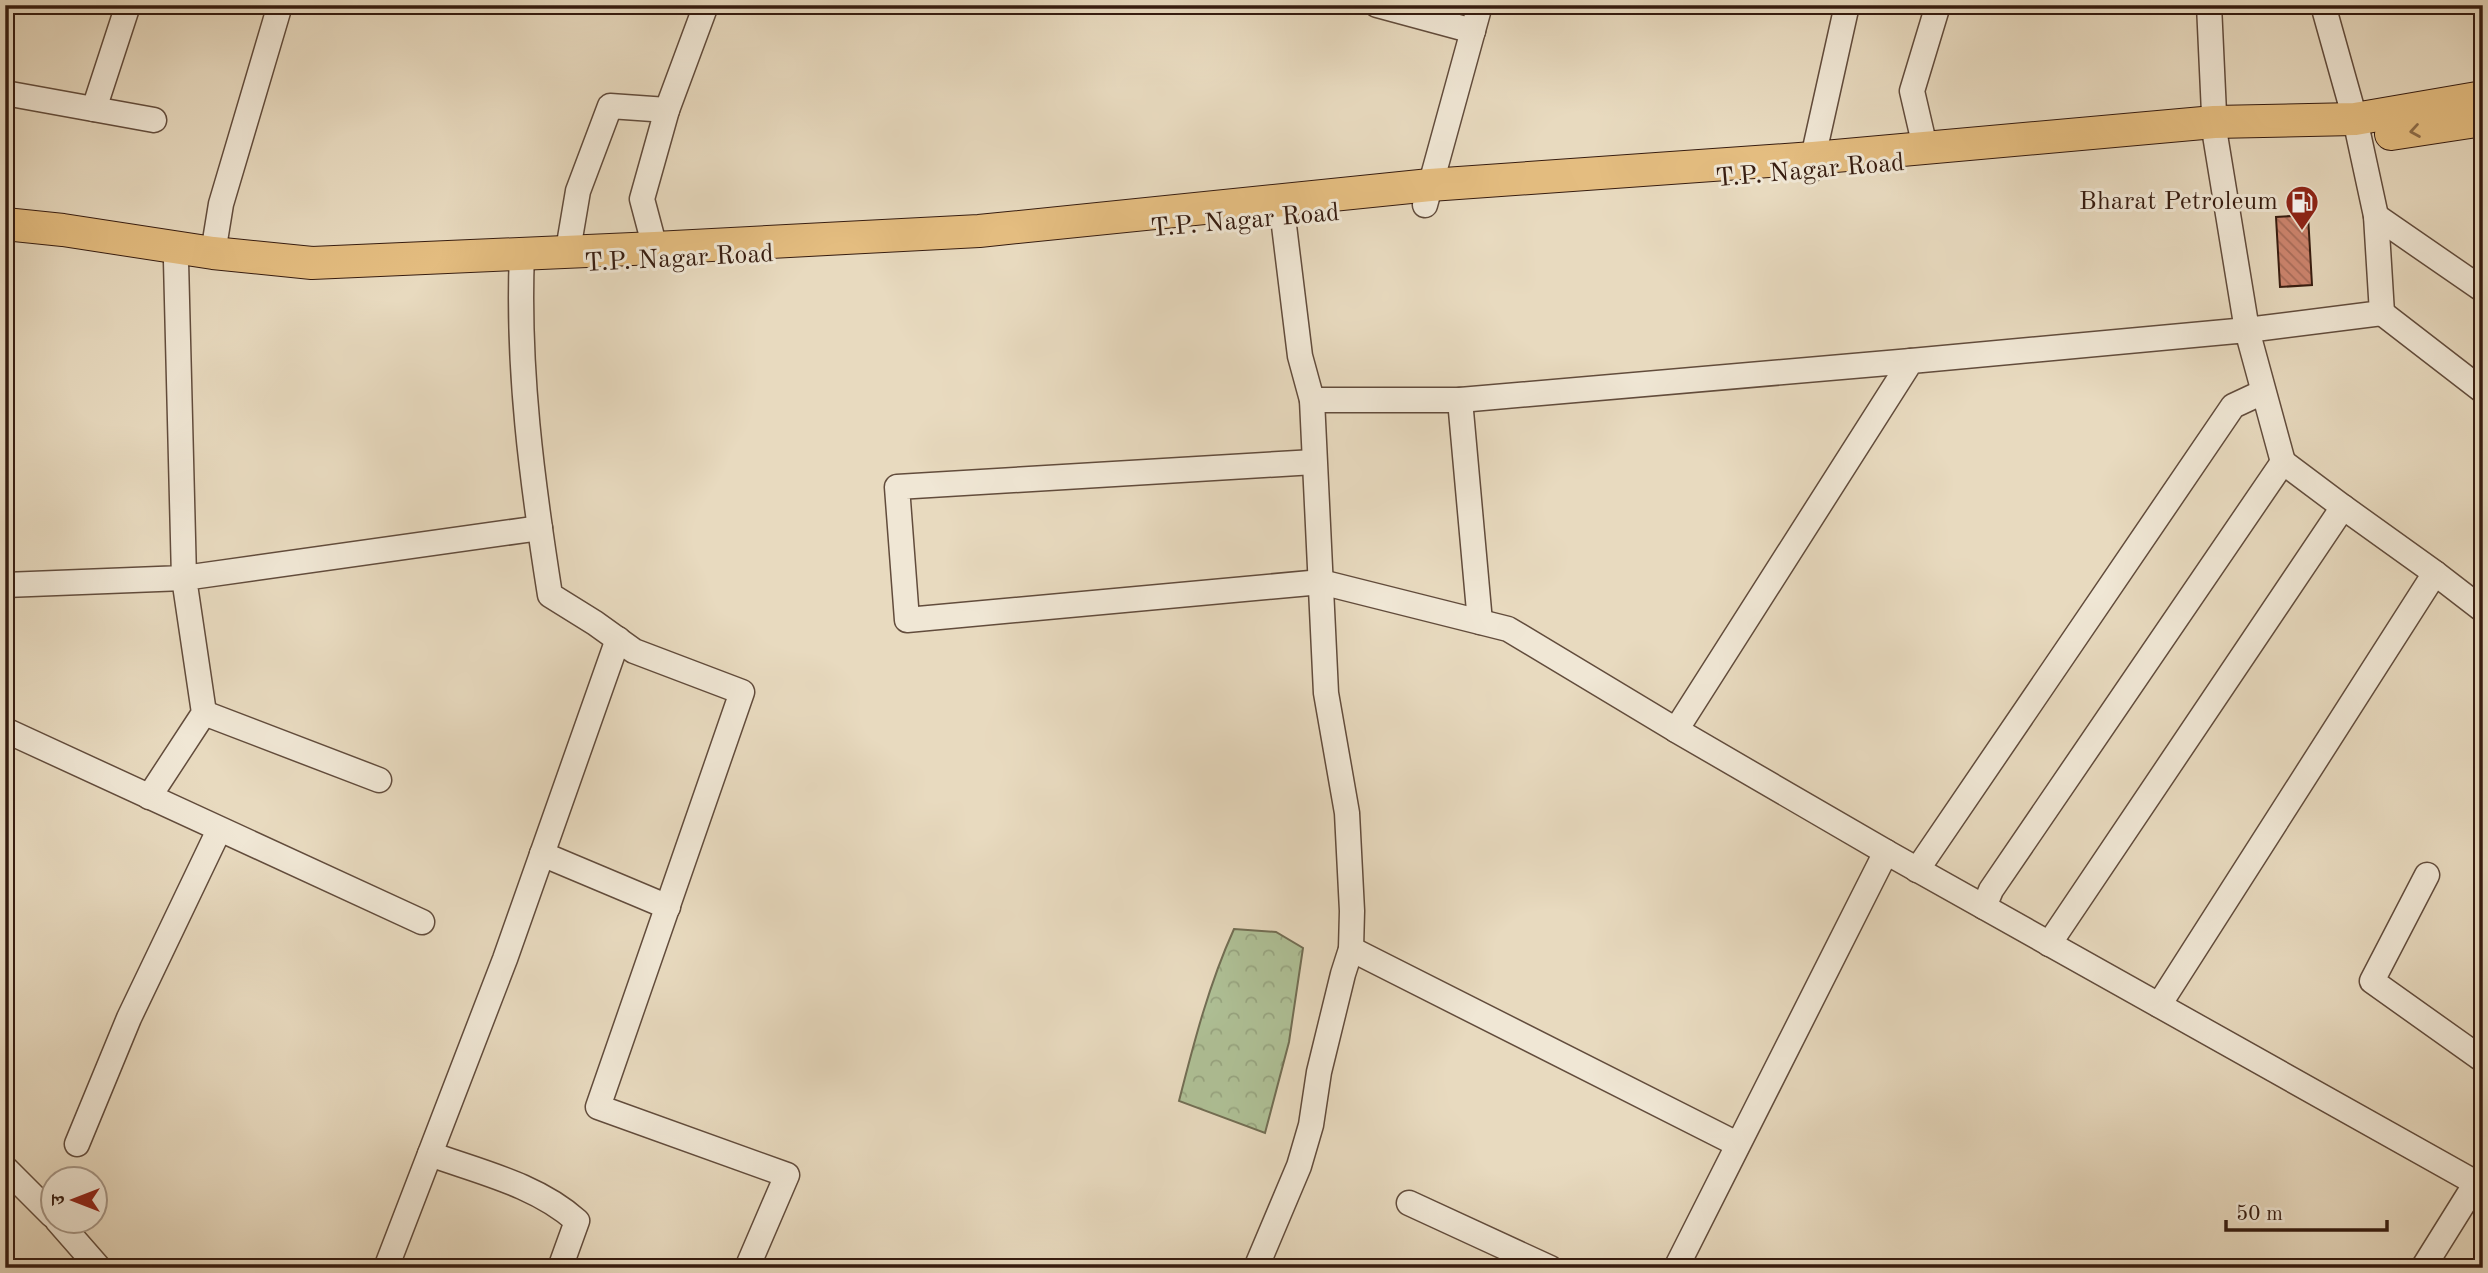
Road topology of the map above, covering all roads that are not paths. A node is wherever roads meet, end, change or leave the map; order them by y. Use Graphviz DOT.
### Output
graph roads {
  1 [pos="128,5"];
  2 [pos="280,5"];
  3 [pos="706,5"];
  4 [pos="1377,5"];
  5 [pos="1480,5"];
  6 [pos="1847,5"];
  7 [pos="1938,5"];
  8 [pos="2209,5"];
  9 [pos="2323,5"];
  10 [pos="1473,31"];
  11 [pos="5,93"];
  12 [pos="2483,97"];
  13 [pos="94,109"];
  14 [pos="667,110"];
  15 [pos="154,120"];
  16 [pos="2483,120"];
  17 [pos="2214,129"];
  18 [pos="2357,129"];
  19 [pos="1925,147"];
  20 [pos="1811,164"];
  21 [pos="1427,195"];
  22 [pos="1281,209"];
  23 [pos="2376,216"];
  24 [pos="5,224"];
  25 [pos="5,241"];
  26 [pos="655,248"];
  27 [pos="568,250"];
  28 [pos="213,253"];
  29 [pos="522,260"];
  30 [pos="176,261"];
  31 [pos="2483,290"];
  32 [pos="2382,313"];
  33 [pos="2247,330"];
  34 [pos="1911,361"];
  35 [pos="2483,391"];
  36 [pos="2263,392"];
  37 [pos="1312,400"];
  38 [pos="1460,400"];
  39 [pos="1314,462"];
  40 [pos="2283,462"];
  41 [pos="2343,507"];
  42 [pos="540,528"];
  43 [pos="2435,573"];
  44 [pos="184,578"];
  45 [pos="1321,582"];
  46 [pos="5,585"];
  47 [pos="2483,610"];
  48 [pos="1480,622"];
  49 [pos="618,639"];
  50 [pos="204,713"];
  51 [pos="5,730"];
  52 [pos="1676,730"];
  53 [pos="379,780"];
  54 [pos="149,797"];
  55 [pos="219,830"];
  56 [pos="1886,852"];
  57 [pos="542,854"];
  58 [pos="1917,870"];
  59 [pos="2427,875"];
  60 [pos="668,906"];
  61 [pos="1984,907"];
  62 [pos="422,922"];
  63 [pos="2049,944"];
  64 [pos="1351,949"];
  65 [pos="2159,1005"];
  66 [pos="2483,1059"];
  67 [pos="77,1144"];
  68 [pos="1737,1144"];
  69 [pos="430,1154"];
  70 [pos="5,1168"];
  71 [pos="2479,1179"];
  72 [pos="38,1201"];
  73 [pos="1409,1203"];
  74 [pos="69,1234"];
  75 [pos="2432,1264"];
  76 [pos="99,1268"];
  77 [pos="386,1268"];
  78 [pos="560,1268"];
  79 [pos="747,1268"];
  80 [pos="1256,1268"];
  81 [pos="1550,1268"];
  82 [pos="1676,1268"];
  1 -- 13 [label="street"];
  2 -- 28 [label="street"];
  3 -- 14 [label="street"];
  4 -- 10 [label="street"];
  5 -- 10 [label="street"];
  6 -- 20 [label="street"];
  7 -- 19 [label="street"];
  8 -- 17 [label="street"];
  9 -- 18 [label="street"];
  10 -- 21 [label="street"];
  11 -- 13 [label="street"];
  12 -- 18 [label="main road"];
  13 -- 15 [label="street"];
  14 -- 26 [label="street"];
  14 -- 27 [label="street"];
  16 -- 18 [label="main road, T.P. Nagar Road, one-way"];
  17 -- 18 [label="main road, T.P. Nagar Road"];
  17 -- 19 [label="main road"];
  17 -- 20 [label="main road, T.P. Nagar Road"];
  17 -- 33 [label="street"];
  18 -- 23 [label="street"];
  19 -- 20 [label="main road"];
  20 -- 21 [label="main road, T.P. Nagar Road"];
  21 -- 22 [label="main road, T.P. Nagar Road"];
  22 -- 26 [label="main road"];
  22 -- 29 [label="main road, T.P. Nagar Road"];
  22 -- 37 [label="street"];
  23 -- 31 [label="street"];
  23 -- 32 [label="street"];
  24 -- 28 [label="main road"];
  25 -- 30 [label="main road, T.P. Nagar Road"];
  26 -- 27 [label="main road"];
  27 -- 29 [label="main road"];
  28 -- 29 [label="main road"];
  29 -- 30 [label="main road, T.P. Nagar Road"];
  29 -- 42 [label="street"];
  30 -- 44 [label="street"];
  32 -- 33 [label="street"];
  32 -- 35 [label="street"];
  33 -- 34 [label="street"];
  33 -- 36 [label="street"];
  34 -- 38 [label="street"];
  34 -- 52 [label="street"];
  36 -- 40 [label="street"];
  36 -- 58 [label="street"];
  37 -- 38 [label="street"];
  37 -- 39 [label="street"];
  38 -- 48 [label="street"];
  39 -- 45 [label="street"];
  39 -- 45 [label="street"];
  40 -- 41 [label="street"];
  40 -- 61 [label="street"];
  41 -- 43 [label="street"];
  41 -- 63 [label="street"];
  42 -- 44 [label="street"];
  42 -- 49 [label="street"];
  43 -- 47 [label="street"];
  43 -- 65 [label="street"];
  44 -- 46 [label="street"];
  44 -- 50 [label="street"];
  45 -- 48 [label="street"];
  45 -- 64 [label="street"];
  48 -- 52 [label="street"];
  49 -- 57 [label="street"];
  49 -- 60 [label="street"];
  50 -- 53 [label="street"];
  50 -- 54 [label="street"];
  51 -- 54 [label="street"];
  52 -- 56 [label="street"];
  54 -- 55 [label="street"];
  55 -- 62 [label="street"];
  55 -- 67 [label="street"];
  56 -- 58 [label="street"];
  56 -- 68 [label="street"];
  57 -- 60 [label="street"];
  57 -- 69 [label="street"];
  58 -- 61 [label="street"];
  59 -- 66 [label="street"];
  60 -- 79 [label="street"];
  61 -- 63 [label="street"];
  63 -- 65 [label="street"];
  64 -- 68 [label="street"];
  64 -- 80 [label="street"];
  65 -- 71 [label="street"];
  68 -- 82 [label="street"];
  69 -- 77 [label="street"];
  69 -- 78 [label="street"];
  70 -- 72 [label="street"];
  71 -- 75 [label="street"];
  73 -- 81 [label="street"];
  74 -- 76 [label="street"];
}
